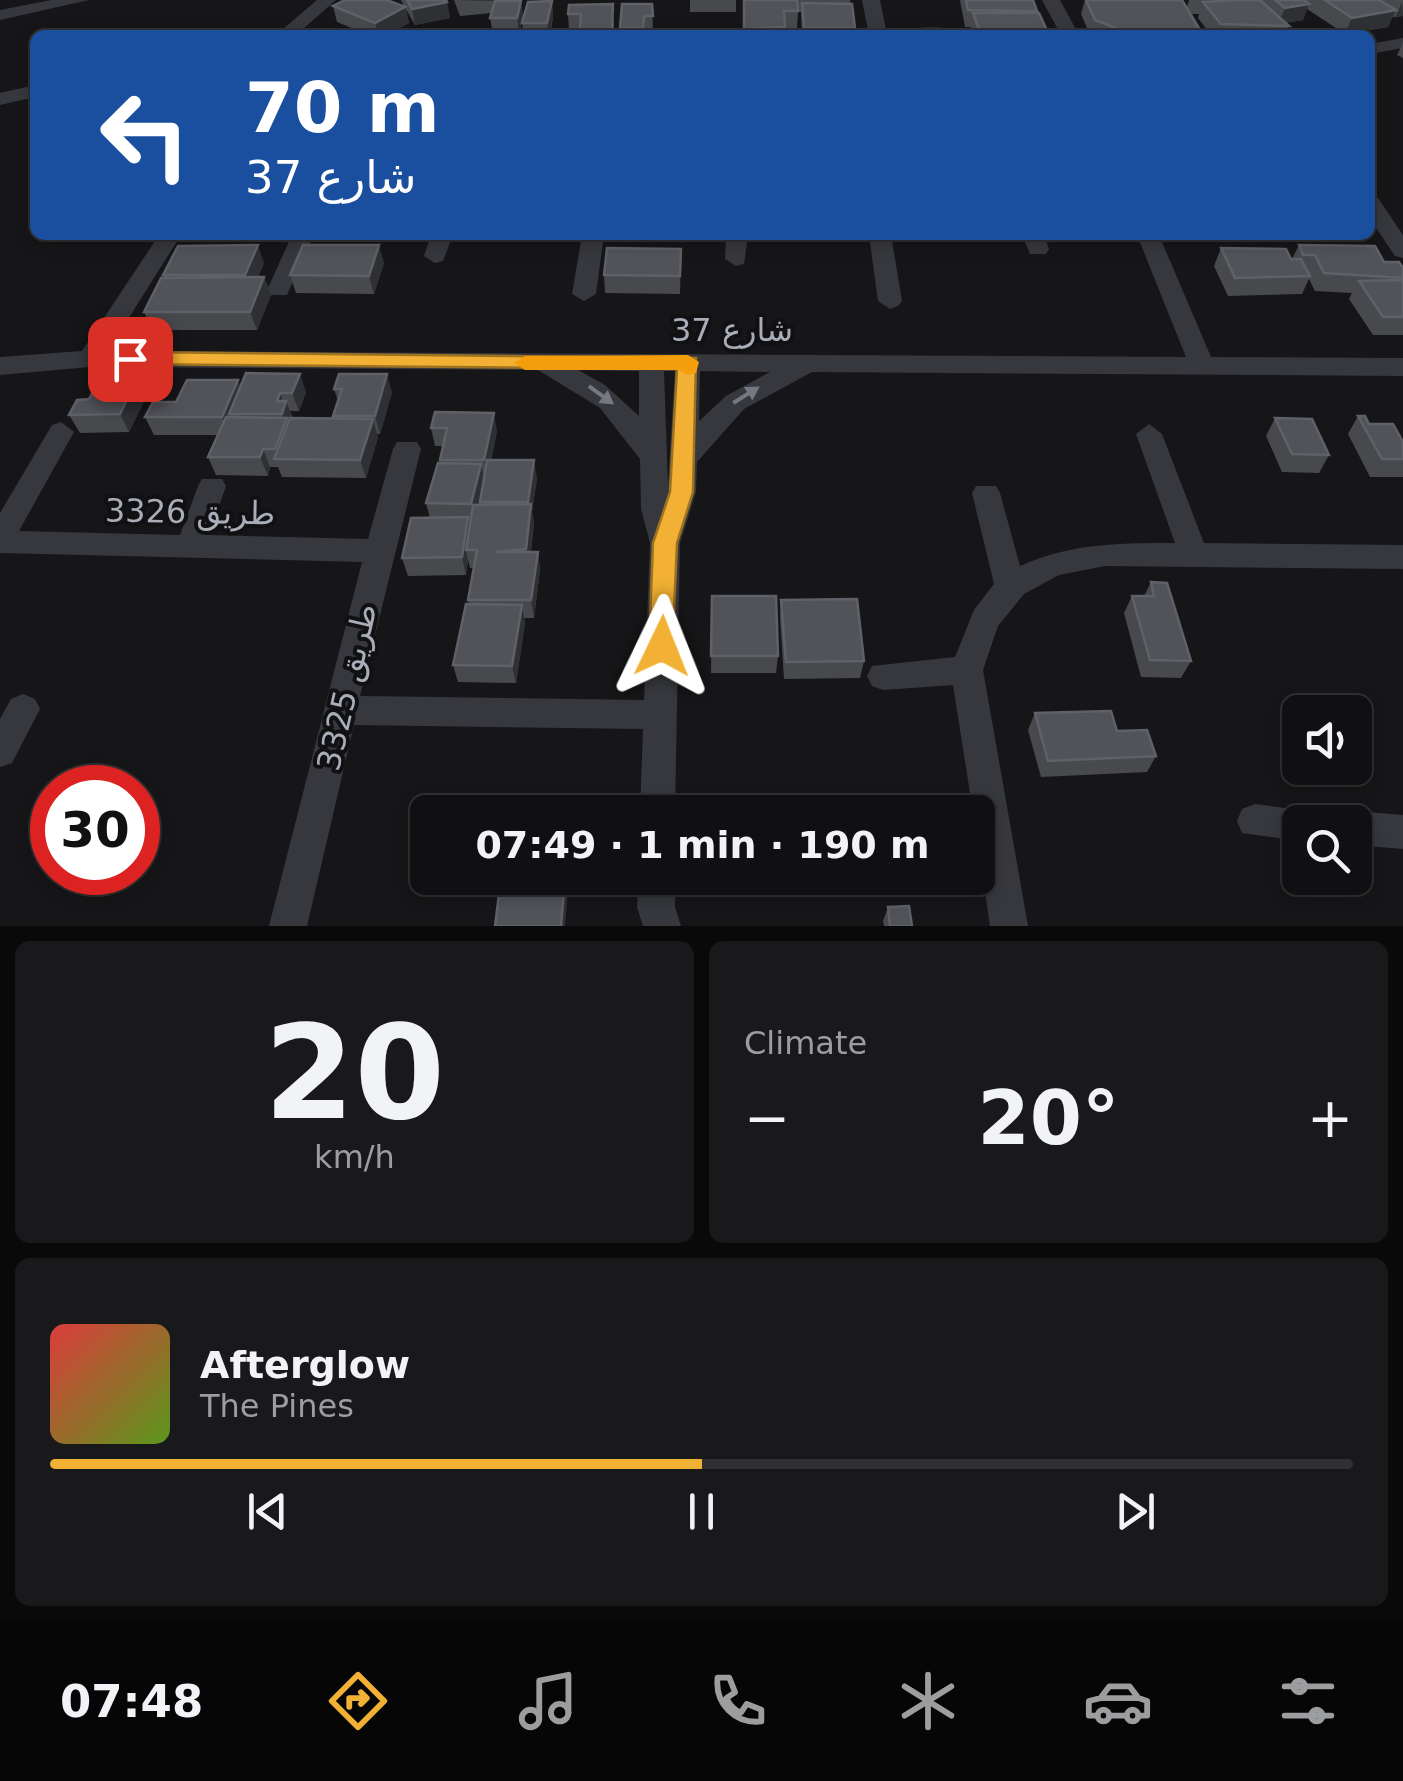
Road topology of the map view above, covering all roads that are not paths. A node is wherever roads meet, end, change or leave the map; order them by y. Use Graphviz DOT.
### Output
graph roads {
  1 [pos="80,0"];
  2 [pos="326,0"];
  3 [pos="871,0"];
  4 [pos="1051,0"];
  5 [pos="0,15"];
  6 [pos="291,30"];
  7 [pos="877,30"];
  8 [pos="1067,30"];
  9 [pos="1403,43"];
  10 [pos="1375,48"];
  11 [pos="30,92"];
  12 [pos="0,99"];
  13 [pos="1375,206"];
  14 [pos="1375,211"];
  15 [pos="1403,216"];
  16 [pos="167,240"];
  17 [pos="301,240"];
  18 [pos="592,240"];
  19 [pos="736,240"];
  20 [pos="881,240"];
  21 [pos="1150,240"];
  22 [pos="1403,250"];
  23 [pos="736,259"];
  24 [pos="279,290"];
  25 [pos="584,294"];
  26 [pos="890,301"];
  27 [pos="90,359"];
  28 [pos="651,362"];
  29 [pos="688,362"];
  30 [pos="530,363"];
  31 [pos="827,364"];
  32 [pos="0,366"];
  33 [pos="1202,366"];
  34 [pos="1403,367"];
  35 [pos="60,432"];
  36 [pos="1149,434"];
  37 [pos="407,449"];
  38 [pos="652,454"];
  39 [pos="686,457"];
  40 [pos="212,486"];
  41 [pos="986,493"];
  42 [pos="0,541"];
  43 [pos="665,543"];
  44 [pos="190,548"];
  45 [pos="378,550"];
  46 [pos="1194,555"];
  47 [pos="1403,557"];
  48 [pos="1010,586"];
  49 [pos="967,670"];
  50 [pos="882,676"];
  51 [pos="24,709"];
  52 [pos="344,710"];
  53 [pos="661,716"];
  54 [pos="0,752"];
  55 [pos="659,795"];
  56 [pos="980,795"];
  57 [pos="1255,821"];
  58 [pos="1282,823"];
  59 [pos="1372,829"];
  60 [pos="1403,832"];
  61 [pos="995,886"];
  62 [pos="288,926"];
  63 [pos="1009,926"];
  1 -- 5 [label="street"];
  2 -- 6 [label="street"];
  3 -- 7 [label="street"];
  4 -- 8 [label="street"];
  9 -- 10 [label="street"];
  11 -- 12 [label="street"];
  13 -- 15 [label="street"];
  14 -- 22 [label="street"];
  16 -- 27 [label="street"];
  17 -- 24 [label="street"];
  18 -- 25 [label="street"];
  19 -- 23 [label="street"];
  20 -- 26 [label="street"];
  21 -- 33 [label="street"];
  27 -- 30 [label="street, شارع 37"];
  27 -- 32 [label="street, شارع 37"];
  28 -- 29 [label="street, شارع 37"];
  28 -- 30 [label="street, شارع 37"];
  28 -- 38 [label="street"];
  29 -- 31 [label="street, شارع 37"];
  29 -- 39 [label="street"];
  30 -- 38 [label="street, one-way"];
  31 -- 33 [label="street, شارع 37"];
  39 -- 31 [label="street, one-way"];
  33 -- 34 [label="street, شارع 37"];
  35 -- 42 [label="street"];
  36 -- 46 [label="street"];
  37 -- 45 [label="street, طريق 3325"];
  38 -- 43 [label="street"];
  39 -- 43 [label="street"];
  40 -- 44 [label="street"];
  41 -- 48 [label="street"];
  42 -- 44 [label="street, طريق 3326"];
  43 -- 53 [label="street"];
  44 -- 45 [label="street, طريق 3326"];
  45 -- 52 [label="street, طريق 3325"];
  46 -- 47 [label="street"];
  46 -- 48 [label="street"];
  48 -- 49 [label="street"];
  49 -- 50 [label="street"];
  49 -- 56 [label="street"];
  51 -- 54 [label="street"];
  52 -- 53 [label="street"];
  52 -- 62 [label="street, طريق 3325"];
  53 -- 55 [label="street"];
  57 -- 58 [label="street"];
  59 -- 60 [label="street"];
  61 -- 63 [label="street"];
}
